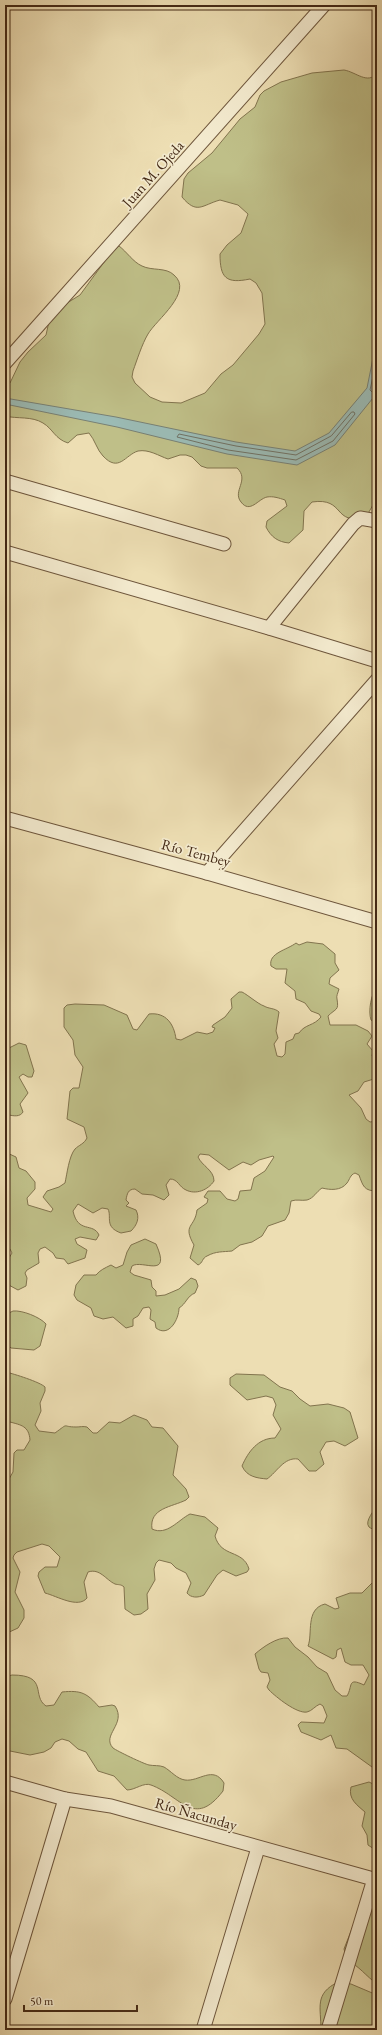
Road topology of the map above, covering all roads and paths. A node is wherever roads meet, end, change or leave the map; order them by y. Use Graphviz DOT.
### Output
graph roads {
  1 [pos="324,5"];
  2 [pos="5,363"];
  3 [pos="5,481"];
  4 [pos="377,521"];
  5 [pos="224,544"];
  6 [pos="5,552"];
  7 [pos="269,628"];
  8 [pos="377,661"];
  9 [pos="377,680"];
  10 [pos="5,818"];
  11 [pos="207,873"];
  12 [pos="377,922"];
  13 [pos="5,1782"];
  14 [pos="65,1799"];
  15 [pos="258,1848"];
  16 [pos="375,1880"];
  17 [pos="5,1999"];
  18 [pos="203,2030"];
  19 [pos="328,2030"];
  1 -- 2 [label="street, Juan M. Ojeda"];
  3 -- 5 [label="street"];
  4 -- 7 [label="street"];
  6 -- 7 [label="street"];
  7 -- 8 [label="street"];
  9 -- 11 [label="street"];
  10 -- 11 [label="street, Río Tembey"];
  11 -- 12 [label="street, Río Tembey"];
  13 -- 14 [label="street, Río Ñacunday"];
  14 -- 15 [label="street, Río Ñacunday"];
  14 -- 17 [label="street"];
  15 -- 16 [label="street, Río Ñacunday"];
  15 -- 18 [label="street"];
  16 -- 19 [label="street"];
}
